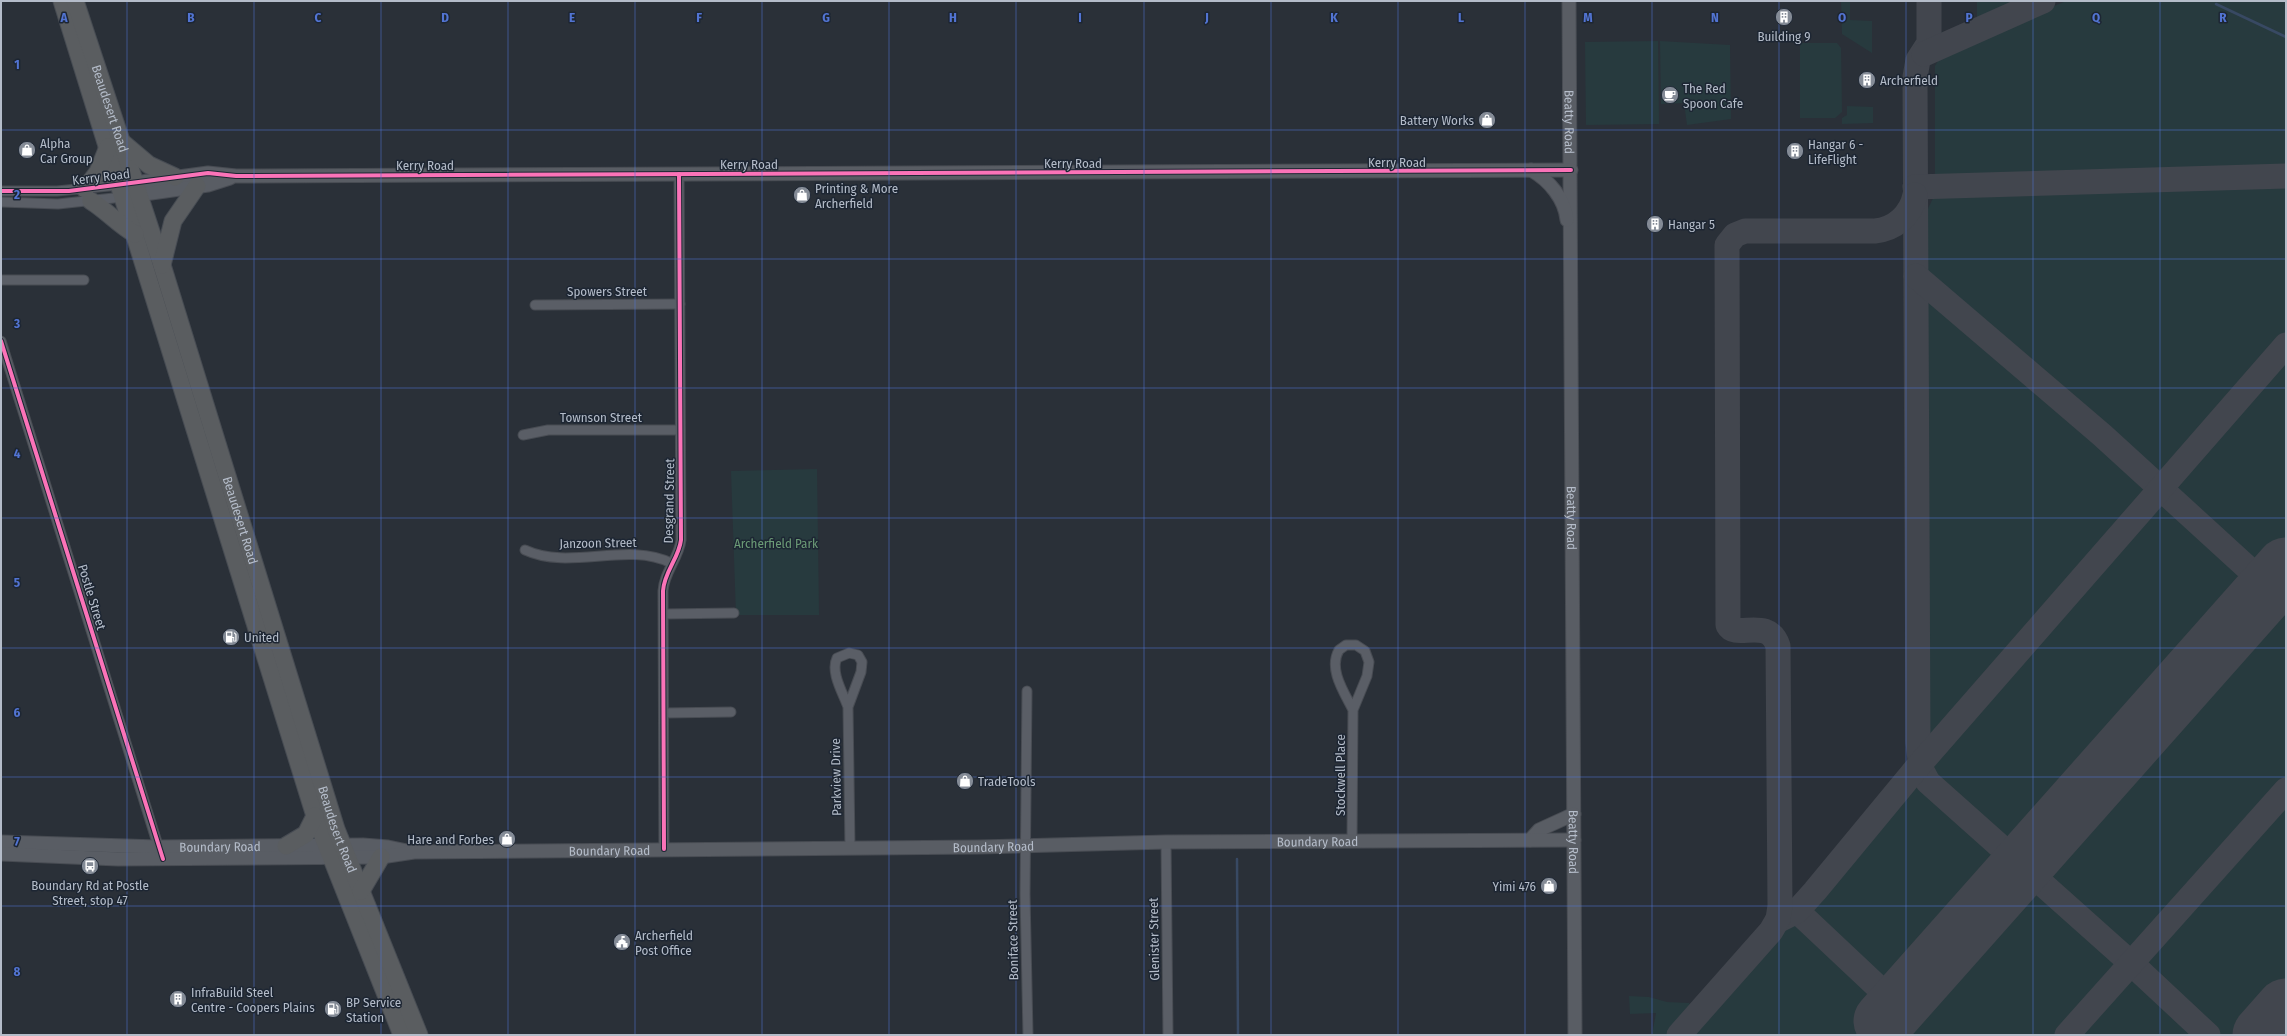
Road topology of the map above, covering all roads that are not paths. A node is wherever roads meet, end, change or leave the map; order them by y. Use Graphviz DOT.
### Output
graph roads {
  1 [pos="62,1"];
  2 [pos="75,1"];
  3 [pos="1569,1"];
  4 [pos="115,145"];
  5 [pos="1531,170"];
  6 [pos="1571,170"];
  7 [pos="679,174"];
  8 [pos="236,176"];
  9 [pos="175,177"];
  10 [pos="197,186"];
  11 [pos="129,190"];
  12 [pos="1,191"];
  13 [pos="88,195"];
  14 [pos="1,202"];
  15 [pos="135,234"];
  16 [pos="1571,252"];
  17 [pos="162,265"];
  18 [pos="1,280"];
  19 [pos="84,280"];
  20 [pos="680,304"];
  21 [pos="535,305"];
  22 [pos="1,341"];
  23 [pos="680,430"];
  24 [pos="523,435"];
  25 [pos="525,550"];
  26 [pos="672,563"];
  27 [pos="734,613"];
  28 [pos="664,614"];
  29 [pos="1027,691"];
  30 [pos="848,707"];
  31 [pos="1353,710"];
  32 [pos="731,712"];
  33 [pos="664,713"];
  34 [pos="1574,814"];
  35 [pos="315,816"];
  36 [pos="1352,840"];
  37 [pos="1530,840"];
  38 [pos="1574,840"];
  39 [pos="1,842"];
  40 [pos="1166,842"];
  41 [pos="1026,845"];
  42 [pos="286,846"];
  43 [pos="158,847"];
  44 [pos="850,848"];
  45 [pos="664,849"];
  46 [pos="336,851"];
  47 [pos="414,852"];
  48 [pos="1,854"];
  49 [pos="381,857"];
  50 [pos="163,859"];
  51 [pos="360,891"];
  52 [pos="402,1035"];
  53 [pos="419,1035"];
  54 [pos="1028,1035"];
  55 [pos="1168,1035"];
  56 [pos="1575,1035"];
  1 -- 4 [label="highway, Beaudesert Road"];
  2 -- 4 [label="highway, Beaudesert Road"];
  3 -- 6 [label="main road, Beatty Road"];
  4 -- 9 [label="highway"];
  4 -- 11 [label="highway, Beaudesert Road"];
  4 -- 13 [label="highway"];
  5 -- 6 [label="main road, Kerry Road"];
  5 -- 7 [label="main road, Kerry Road"];
  5 -- 16 [label="main road"];
  6 -- 16 [label="main road, Beatty Road"];
  7 -- 8 [label="main road, Kerry Road"];
  7 -- 20 [label="street, Desgrand Street"];
  8 -- 9 [label="main road, Kerry Road"];
  8 -- 10 [label="main road, Kerry Road"];
  9 -- 11 [label="main road, Kerry Road"];
  10 -- 11 [label="main road, Kerry Road"];
  10 -- 17 [label="highway"];
  11 -- 13 [label="street, Kerry Road"];
  11 -- 13 [label="street, Kerry Road"];
  11 -- 15 [label="highway, Beaudesert Road"];
  11 -- 17 [label="highway, Beaudesert Road"];
  12 -- 13 [label="street, Kerry Road"];
  13 -- 14 [label="street, Kerry Road"];
  13 -- 15 [label="highway"];
  15 -- 35 [label="highway, Beaudesert Road"];
  16 -- 34 [label="main road, Beatty Road"];
  17 -- 46 [label="highway, Beaudesert Road"];
  18 -- 19 [label="street"];
  20 -- 21 [label="street, Spowers Street"];
  20 -- 23 [label="street, Desgrand Street"];
  22 -- 43 [label="street, Postle Street"];
  23 -- 24 [label="street, Townson Street"];
  23 -- 26 [label="street, Desgrand Street"];
  25 -- 26 [label="street, Janzoon Street"];
  26 -- 28 [label="street, Desgrand Street"];
  27 -- 28 [label="street"];
  28 -- 33 [label="street, Desgrand Street"];
  29 -- 41 [label="street, Boniface Street"];
  30 -- 30 [label="street, Parkview Drive"];
  30 -- 44 [label="street, Parkview Drive"];
  31 -- 31 [label="street, Stockwell Place"];
  31 -- 36 [label="street, Stockwell Place"];
  32 -- 33 [label="street"];
  33 -- 45 [label="street, Desgrand Street"];
  34 -- 37 [label="main road"];
  34 -- 38 [label="main road, Beatty Road"];
  35 -- 42 [label="highway"];
  35 -- 46 [label="highway, Beaudesert Road"];
  36 -- 37 [label="main road, Boundary Road"];
  36 -- 40 [label="main road, Boundary Road"];
  37 -- 38 [label="main road, Boundary Road"];
  38 -- 56 [label="main road, Beatty Road"];
  39 -- 43 [label="main road, Boundary Road"];
  40 -- 41 [label="main road, Boundary Road"];
  40 -- 55 [label="street, Glenister Street"];
  41 -- 44 [label="main road, Boundary Road"];
  41 -- 54 [label="street, Boniface Street"];
  42 -- 43 [label="main road, Boundary Road"];
  42 -- 46 [label="main road, Boundary Road"];
  43 -- 50 [label="street, Postle Street"];
  44 -- 45 [label="main road, Boundary Road"];
  45 -- 47 [label="main road, Boundary Road"];
  46 -- 47 [label="main road, Boundary Road"];
  46 -- 49 [label="main road, Boundary Road"];
  46 -- 50 [label="main road, Boundary Road"];
  46 -- 51 [label="highway, Beaudesert Road"];
  46 -- 52 [label="highway, Beaudesert Road"];
  47 -- 49 [label="main road, Boundary Road"];
  48 -- 50 [label="main road, Boundary Road"];
  49 -- 51 [label="highway"];
  51 -- 53 [label="highway, Beaudesert Road"];
}
